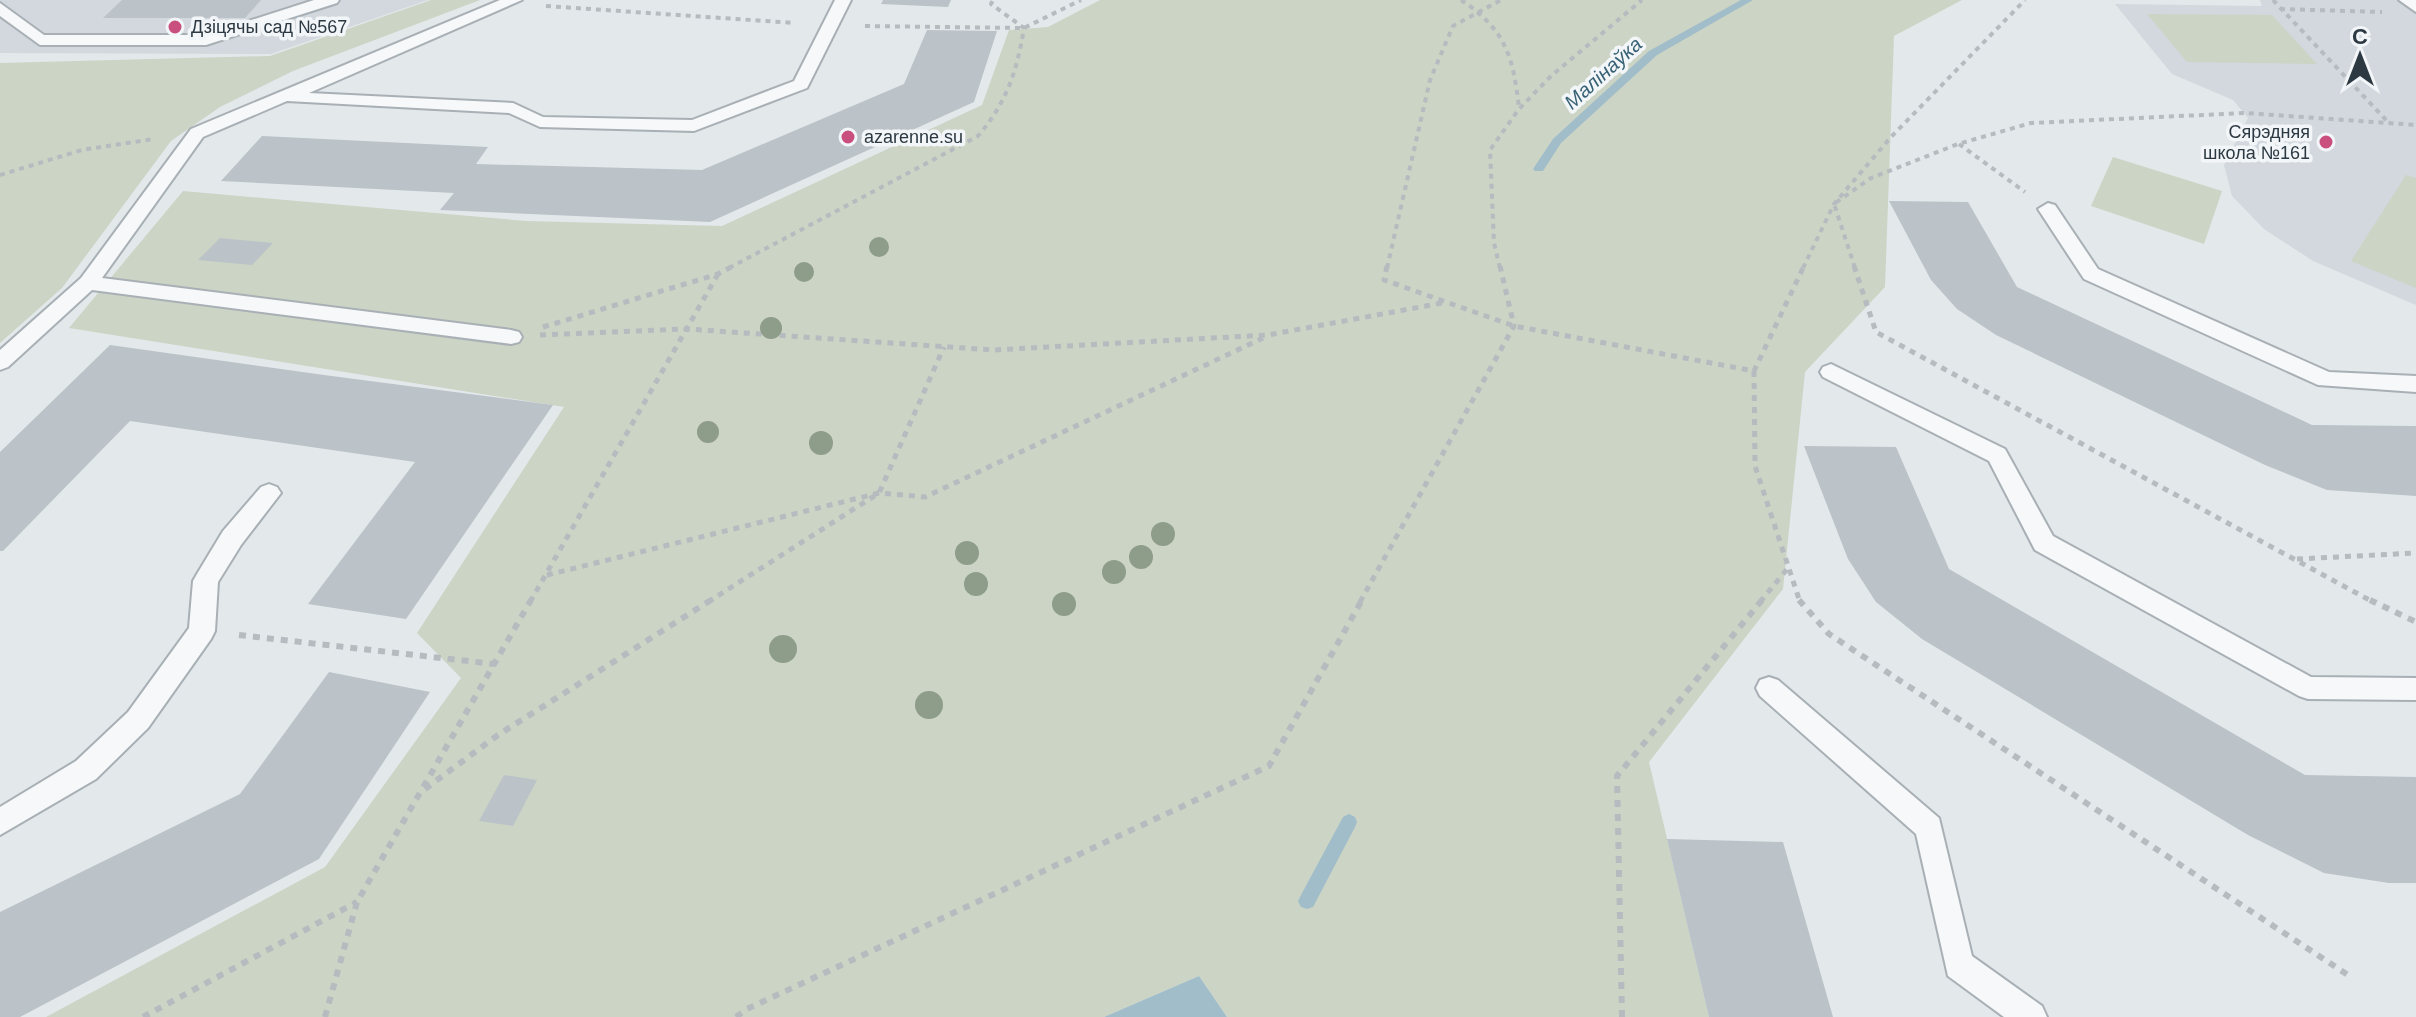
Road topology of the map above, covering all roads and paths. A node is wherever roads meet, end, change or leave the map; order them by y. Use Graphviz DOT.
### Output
graph roads {
  1 [pos="331,0"];
  2 [pos="843,0"];
  3 [pos="993,0"];
  4 [pos="1081,0"];
  5 [pos="1461,0"];
  6 [pos="1501,0"];
  7 [pos="1642,0"];
  8 [pos="2025,0"];
  9 [pos="2273,0"];
  10 [pos="2407,0"];
  11 [pos="512,2"];
  12 [pos="2416,7"];
  13 [pos="0,8"];
  14 [pos="2279,9"];
  15 [pos="1480,12"];
  16 [pos="2385,12"];
  17 [pos="832,25"];
  18 [pos="1024,28"];
  19 [pos="281,96"];
  20 [pos="1519,109"];
  21 [pos="2389,123"];
  22 [pos="2416,125"];
  23 [pos="197,133"];
  24 [pos="1958,144"];
  25 [pos="0,175"];
  26 [pos="1834,204"];
  27 [pos="2048,209"];
  28 [pos="718,274"];
  29 [pos="88,283"];
  30 [pos="1445,302"];
  31 [pos="1514,326"];
  32 [pos="687,329"];
  33 [pos="1268,335"];
  34 [pos="511,337"];
  35 [pos="945,346"];
  36 [pos="0,362"];
  37 [pos="1754,371"];
  38 [pos="1831,372"];
  39 [pos="2416,384"];
  40 [pos="269,493"];
  41 [pos="879,493"];
  42 [pos="2416,553"];
  43 [pos="2294,559"];
  44 [pos="1788,567"];
  45 [pos="545,575"];
  46 [pos="2416,613"];
  47 [pos="2413,622"];
  48 [pos="202,631"];
  49 [pos="494,664"];
  50 [pos="1769,688"];
  51 [pos="2416,689"];
  52 [pos="421,792"];
  53 [pos="0,822"];
  54 [pos="357,902"];
  55 [pos="2351,977"];
  56 [pos="143,1017"];
  57 [pos="325,1017"];
  58 [pos="736,1017"];
  59 [pos="1622,1017"];
  60 [pos="2031,1017"];
  1 -- 13 [label="lane"];
  2 -- 17 [label="lane"];
  3 -- 18 [label="path"];
  4 -- 18 [label="path"];
  5 -- 15 [label="path"];
  6 -- 15 [label="path"];
  7 -- 20 [label="path"];
  8 -- 26 [label="path"];
  9 -- 14 [label="path"];
  10 -- 12 [label="lane"];
  11 -- 17 [label="path"];
  11 -- 19 [label="lane"];
  14 -- 16 [label="path"];
  14 -- 21 [label="path"];
  15 -- 20 [label="path"];
  15 -- 30 [label="path"];
  17 -- 18 [label="path"];
  17 -- 19 [label="lane"];
  18 -- 28 [label="path"];
  19 -- 23 [label="lane"];
  20 -- 31 [label="path"];
  21 -- 22 [label="path"];
  21 -- 24 [label="path"];
  23 -- 25 [label="path"];
  23 -- 29 [label="lane"];
  24 -- 26 [label="path"];
  24 -- 27 [label="path"];
  26 -- 37 [label="path"];
  26 -- 43 [label="path"];
  27 -- 39 [label="lane"];
  28 -- 32 [label="path"];
  28 -- 34 [label="path"];
  29 -- 34 [label="lane"];
  29 -- 36 [label="lane"];
  30 -- 31 [label="path"];
  30 -- 33 [label="path"];
  31 -- 37 [label="path"];
  31 -- 58 [label="path"];
  32 -- 34 [label="path"];
  32 -- 35 [label="path"];
  32 -- 45 [label="path"];
  33 -- 35 [label="path"];
  33 -- 41 [label="path"];
  35 -- 41 [label="path"];
  37 -- 44 [label="path"];
  38 -- 51 [label="lane"];
  40 -- 48 [label="lane"];
  41 -- 45 [label="path"];
  41 -- 52 [label="path"];
  42 -- 43 [label="path"];
  43 -- 47 [label="path"];
  44 -- 55 [label="path"];
  44 -- 59 [label="path"];
  45 -- 49 [label="path"];
  46 -- 47 [label="path"];
  48 -- 49 [label="path"];
  48 -- 53 [label="lane"];
  49 -- 52 [label="path"];
  50 -- 60 [label="lane"];
  52 -- 54 [label="path"];
  54 -- 56 [label="path"];
  54 -- 57 [label="path"];
}
